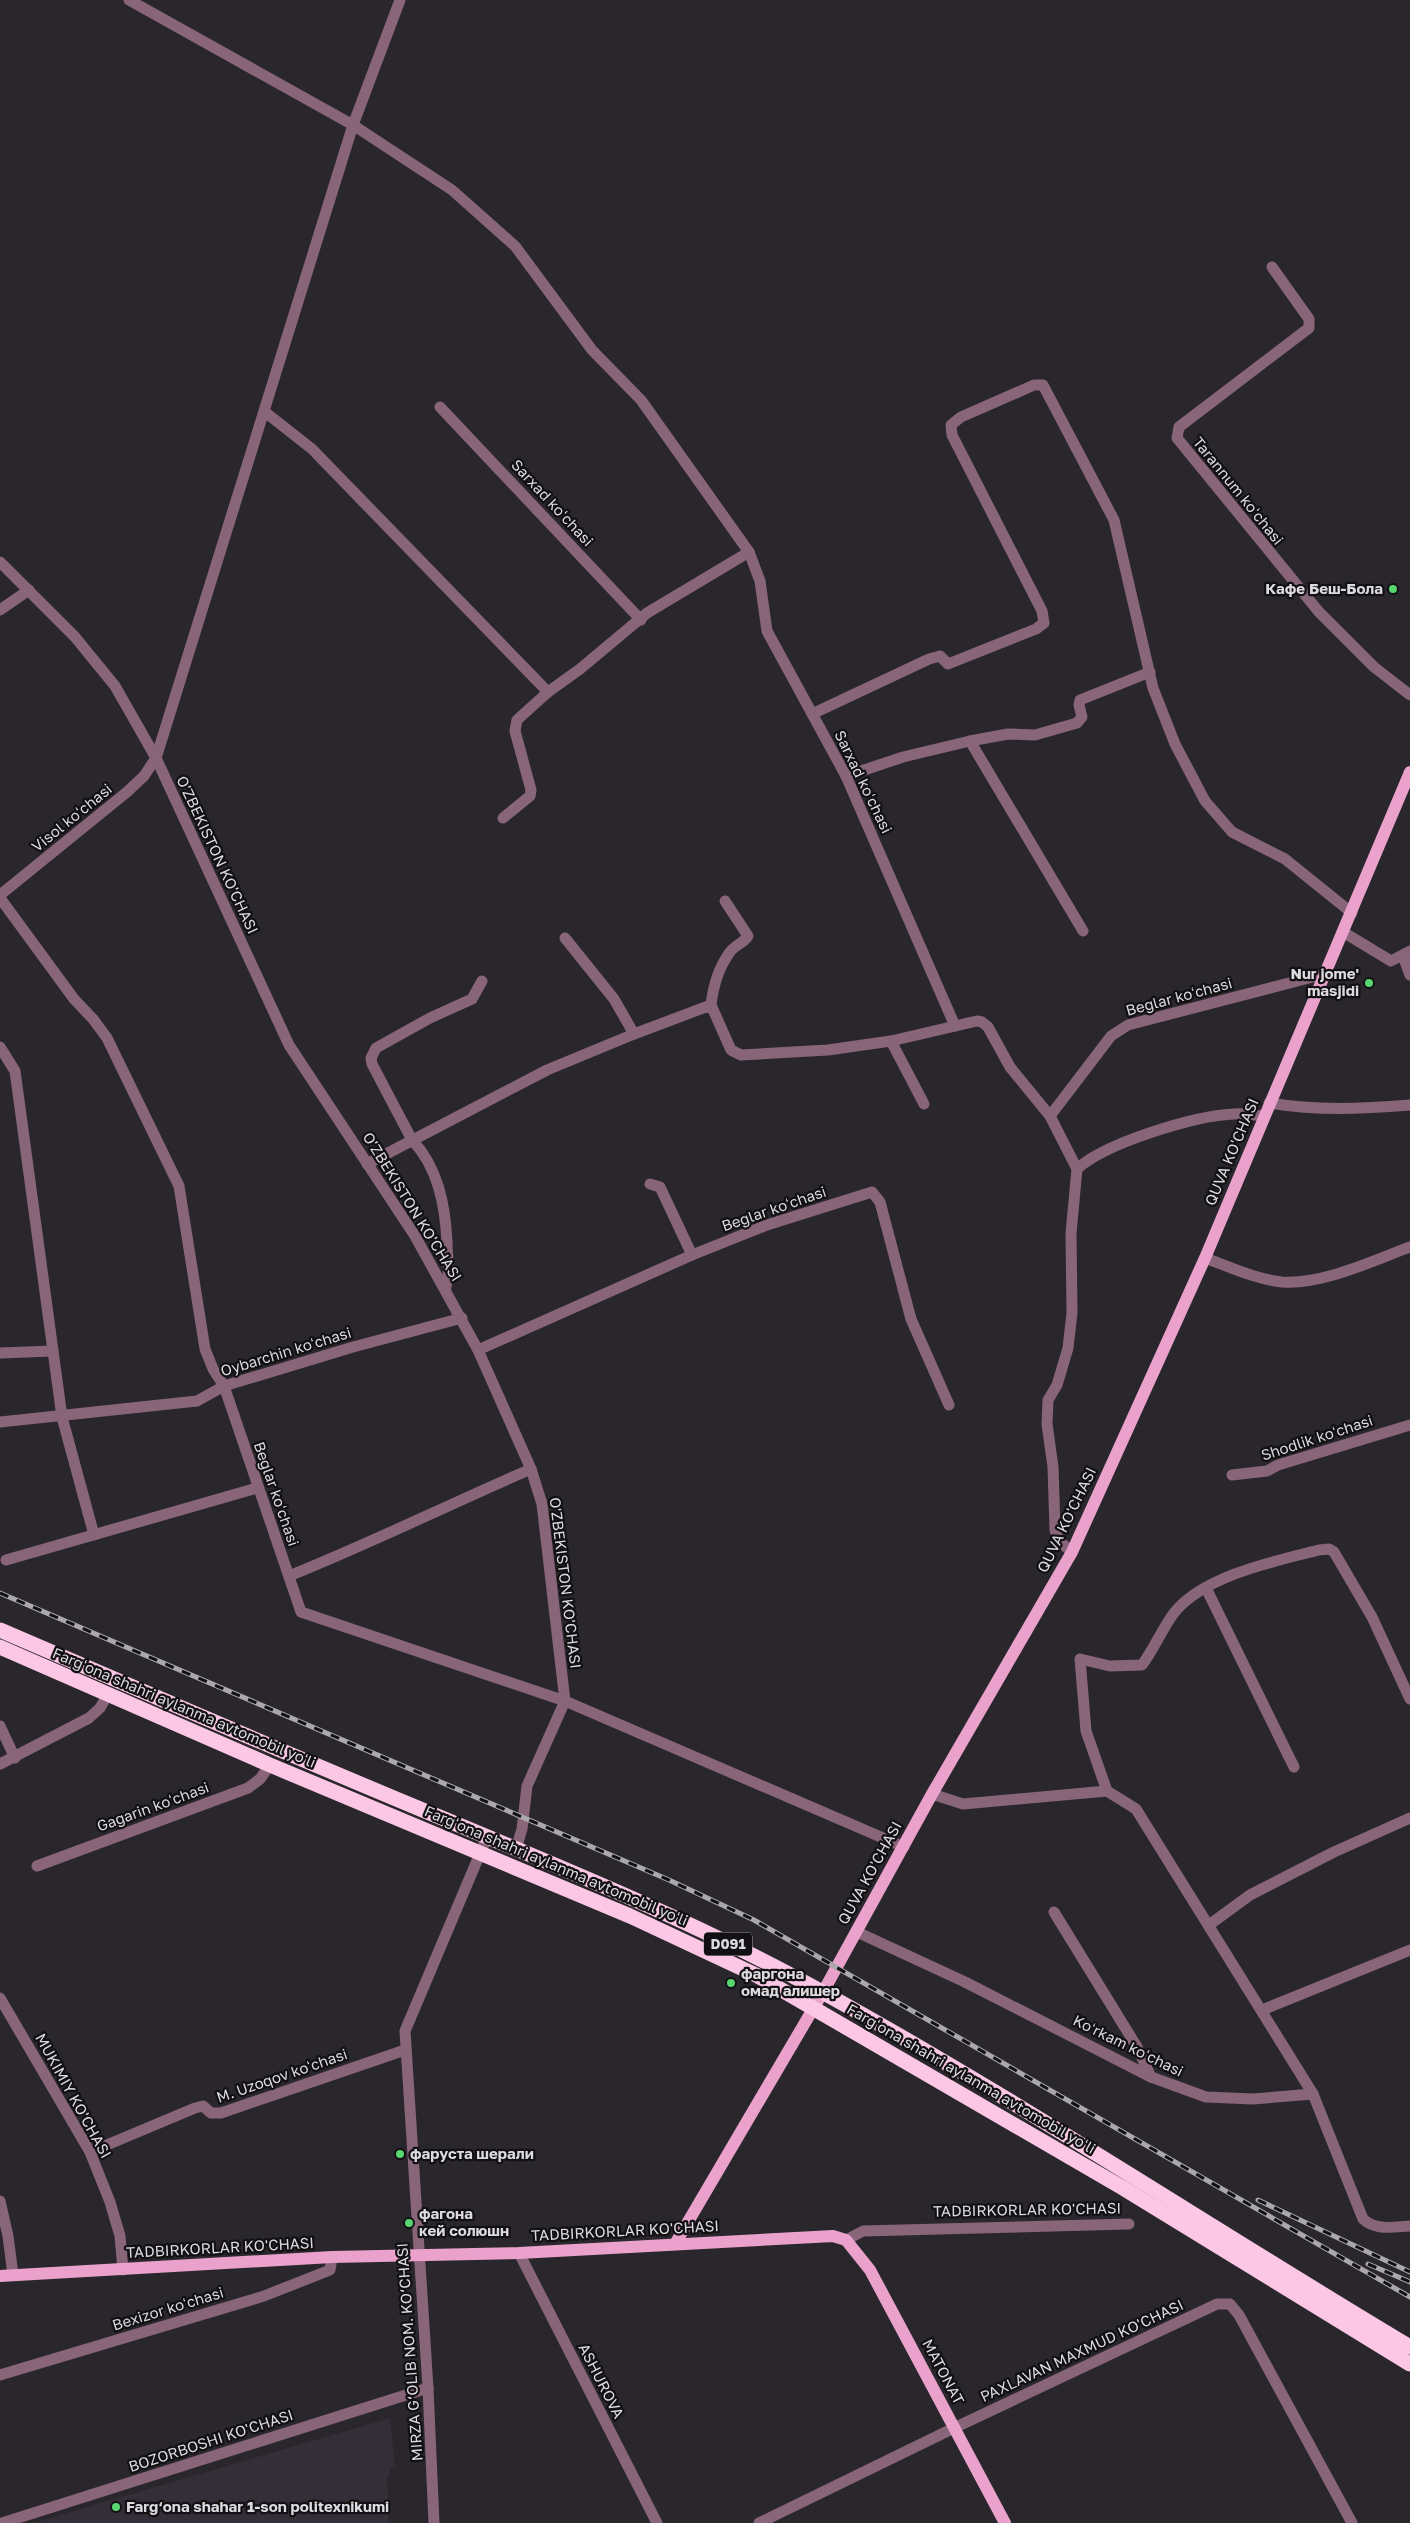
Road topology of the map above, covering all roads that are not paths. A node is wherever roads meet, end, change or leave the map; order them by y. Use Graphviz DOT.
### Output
graph roads {
  1 [pos="129,0"];
  2 [pos="400,0"];
  3 [pos="353,125"];
  4 [pos="1272,267"];
  5 [pos="440,407"];
  6 [pos="265,412"];
  7 [pos="749,552"];
  8 [pos="0,562"];
  9 [pos="28,590"];
  10 [pos="0,610"];
  11 [pos="641,620"];
  12 [pos="1150,672"];
  13 [pos="548,692"];
  14 [pos="1410,694"];
  15 [pos="812,714"];
  16 [pos="970,741"];
  17 [pos="156,758"];
  18 [pos="1410,772"];
  19 [pos="846,776"];
  20 [pos="503,818"];
  21 [pos="0,896"];
  22 [pos="725,901"];
  23 [pos="1352,913"];
  24 [pos="1083,931"];
  25 [pos="1343,932"];
  26 [pos="565,938"];
  27 [pos="1407,953"];
  28 [pos="1324,974"];
  29 [pos="1410,975"];
  30 [pos="482,981"];
  31 [pos="710,1005"];
  32 [pos="955,1026"];
  33 [pos="634,1034"];
  34 [pos="891,1041"];
  35 [pos="0,1047"];
  36 [pos="924,1104"];
  37 [pos="1269,1104"];
  38 [pos="1410,1105"];
  39 [pos="1050,1116"];
  40 [pos="1264,1116"];
  41 [pos="412,1140"];
  42 [pos="367,1164"];
  43 [pos="1077,1169"];
  44 [pos="650,1184"];
  45 [pos="1410,1247"];
  46 [pos="692,1255"];
  47 [pos="1205,1258"];
  48 [pos="446,1287"];
  49 [pos="462,1318"];
  50 [pos="478,1350"];
  51 [pos="53,1351"];
  52 [pos="0,1353"];
  53 [pos="224,1386"];
  54 [pos="949,1405"];
  55 [pos="62,1417"];
  56 [pos="0,1422"];
  57 [pos="1410,1425"];
  58 [pos="531,1469"];
  59 [pos="1232,1475"];
  60 [pos="257,1488"];
  61 [pos="94,1535"];
  62 [pos="1072,1552"];
  63 [pos="6,1560"];
  64 [pos="289,1576"];
  65 [pos="1206,1588"];
  66 [pos="0,1630"];
  67 [pos="0,1647"];
  68 [pos="108,1694"];
  69 [pos="1410,1699"];
  70 [pos="565,1701"];
  71 [pos="0,1726"];
  72 [pos="15,1758"];
  73 [pos="0,1764"];
  74 [pos="270,1764"];
  75 [pos="1294,1766"];
  76 [pos="1107,1791"];
  77 [pos="932,1794"];
  78 [pos="1410,1818"];
  79 [pos="487,1836"];
  80 [pos="904,1847"];
  81 [pos="516,1849"];
  82 [pos="480,1854"];
  83 [pos="37,1866"];
  84 [pos="1054,1912"];
  85 [pos="1209,1925"];
  86 [pos="856,1932"];
  87 [pos="1410,1950"];
  88 [pos="823,1992"];
  89 [pos="0,1998"];
  90 [pos="814,2007"];
  91 [pos="1262,2010"];
  92 [pos="405,2050"];
  93 [pos="1151,2077"];
  94 [pos="1313,2094"];
  95 [pos="90,2152"];
  96 [pos="0,2201"];
  97 [pos="1188,2211"];
  98 [pos="1129,2224"];
  99 [pos="1180,2224"];
  100 [pos="1410,2226"];
  101 [pos="846,2240"];
  102 [pos="675,2244"];
  103 [pos="418,2253"];
  104 [pos="519,2253"];
  105 [pos="332,2257"];
  106 [pos="123,2270"];
  107 [pos="6,2276"];
  108 [pos="1372,2333"];
  109 [pos="1410,2347"];
  110 [pos="1410,2364"];
  111 [pos="0,2375"];
  112 [pos="428,2388"];
  113 [pos="954,2428"];
  114 [pos="2,2523"];
  115 [pos="434,2523"];
  116 [pos="657,2523"];
  117 [pos="759,2523"];
  118 [pos="1005,2523"];
  119 [pos="1352,2523"];
  1 -- 3 [label="street, Sarxad koʻchasi"];
  2 -- 3 [label="street, Visol koʻchasi"];
  3 -- 6 [label="street, Visol koʻchasi"];
  3 -- 7 [label="street, Sarxad koʻchasi"];
  4 -- 14 [label="street, Tarannum koʻchasi"];
  5 -- 11 [label="street, Sarxad koʻchasi"];
  6 -- 13 [label="street"];
  6 -- 17 [label="street, Visol koʻchasi"];
  7 -- 11 [label="street"];
  7 -- 15 [label="street, Sarxad koʻchasi"];
  8 -- 9 [label="street, O'ZBEKISTON KO'CHASI"];
  9 -- 10 [label="street"];
  9 -- 17 [label="street, O'ZBEKISTON KO'CHASI"];
  11 -- 13 [label="street"];
  12 -- 15 [label="street"];
  12 -- 16 [label="street"];
  12 -- 23 [label="street"];
  13 -- 20 [label="street"];
  15 -- 19 [label="street, Sarxad koʻchasi"];
  16 -- 19 [label="street"];
  16 -- 24 [label="street"];
  17 -- 21 [label="street, Visol koʻchasi"];
  17 -- 42 [label="street, O'ZBEKISTON KO'CHASI"];
  18 -- 23 [label="main road, QUVA KO'CHASI"];
  19 -- 32 [label="street, Sarxad koʻchasi"];
  21 -- 53 [label="street, Beglar koʻchasi"];
  22 -- 31 [label="street"];
  23 -- 25 [label="main road, QUVA KO'CHASI"];
  25 -- 27 [label="street"];
  25 -- 28 [label="main road, QUVA KO'CHASI"];
  26 -- 33 [label="street"];
  27 -- 29 [label="street"];
  28 -- 37 [label="main road, QUVA KO'CHASI"];
  28 -- 39 [label="street, Beglar koʻchasi"];
  30 -- 41 [label="street"];
  31 -- 33 [label="street"];
  31 -- 34 [label="street"];
  32 -- 34 [label="street"];
  32 -- 39 [label="street"];
  33 -- 41 [label="street"];
  34 -- 36 [label="street"];
  35 -- 51 [label="street"];
  37 -- 38 [label="street"];
  37 -- 40 [label="main road, QUVA KO'CHASI"];
  39 -- 43 [label="street"];
  40 -- 43 [label="street"];
  40 -- 47 [label="main road, QUVA KO'CHASI"];
  41 -- 42 [label="street"];
  41 -- 48 [label="street"];
  42 -- 48 [label="street, O'ZBEKISTON KO'CHASI"];
  43 -- 62 [label="street"];
  44 -- 46 [label="street"];
  45 -- 47 [label="street"];
  46 -- 50 [label="street, Beglar koʻchasi"];
  46 -- 54 [label="street, Beglar koʻchasi"];
  47 -- 62 [label="main road, QUVA KO'CHASI"];
  48 -- 49 [label="street, O'ZBEKISTON KO'CHASI"];
  49 -- 50 [label="street, O'ZBEKISTON KO'CHASI"];
  49 -- 53 [label="street, Oybarchin koʻchasi"];
  50 -- 58 [label="street, O'ZBEKISTON KO'CHASI"];
  51 -- 52 [label="street"];
  51 -- 55 [label="street"];
  53 -- 55 [label="street, Oybarchin koʻchasi"];
  53 -- 60 [label="street, Beglar koʻchasi"];
  55 -- 56 [label="street, Oybarchin koʻchasi"];
  55 -- 61 [label="street"];
  57 -- 59 [label="street, Shodlik koʻchasi"];
  58 -- 64 [label="street"];
  58 -- 70 [label="street, O'ZBEKISTON KO'CHASI"];
  60 -- 61 [label="street"];
  60 -- 64 [label="street, Beglar koʻchasi"];
  61 -- 63 [label="street"];
  62 -- 77 [label="main road, QUVA KO'CHASI"];
  64 -- 70 [label="street, Beglar koʻchasi"];
  65 -- 69 [label="street"];
  65 -- 75 [label="street"];
  65 -- 76 [label="street"];
  66 -- 79 [label="highway, Fargʻona shahri aylanma avtomobil yoʻli / D091"];
  67 -- 68 [label="highway, Fargʻona shahri aylanma avtomobil yoʻli / D091"];
  68 -- 72 [label="street"];
  68 -- 74 [label="highway, Fargʻona shahri aylanma avtomobil yoʻli / D091"];
  70 -- 80 [label="street"];
  70 -- 81 [label="street"];
  71 -- 72 [label="street"];
  72 -- 73 [label="street"];
  74 -- 82 [label="highway, Fargʻona shahri aylanma avtomobil yoʻli / D091"];
  74 -- 83 [label="street, Gagarin koʻchasi"];
  76 -- 77 [label="street"];
  76 -- 85 [label="street"];
  77 -- 80 [label="main road, QUVA KO'CHASI"];
  78 -- 85 [label="street"];
  79 -- 81 [label="highway, Fargʻona shahri aylanma avtomobil yoʻli / D091"];
  79 -- 82 [label="street, MIRZA G‘OLIB NOM. KO‘CHASI"];
  80 -- 86 [label="main road, QUVA KO'CHASI"];
  81 -- 88 [label="highway, Fargʻona shahri aylanma avtomobil yoʻli / D091"];
  82 -- 90 [label="highway, Fargʻona shahri aylanma avtomobil yoʻli / D091"];
  82 -- 92 [label="street, MIRZA G‘OLIB NOM. KO‘CHASI"];
  84 -- 93 [label="street"];
  85 -- 91 [label="street"];
  86 -- 88 [label="main road, QUVA KO'CHASI"];
  86 -- 93 [label="street, Koʻrkam koʻchasi"];
  87 -- 91 [label="street"];
  88 -- 90 [label="main road, QUVA KO'CHASI"];
  88 -- 97 [label="highway, Fargʻona shahri aylanma avtomobil yoʻli / D091"];
  89 -- 95 [label="street, MUKIMIY KO'CHASI"];
  90 -- 99 [label="highway, Fargʻona shahri aylanma avtomobil yoʻli / D091"];
  90 -- 102 [label="main road, QUVA KO'CHASI"];
  91 -- 94 [label="street"];
  92 -- 95 [label="street, M. Uzoqov koʻchasi"];
  92 -- 103 [label="street, MIRZA G‘OLIB NOM. KO‘CHASI"];
  93 -- 94 [label="street, Koʻrkam koʻchasi"];
  94 -- 100 [label="street"];
  95 -- 106 [label="street, MUKIMIY KO'CHASI"];
  96 -- 107 [label="street"];
  97 -- 99 [label="highway"];
  97 -- 108 [label="highway, Fargʻona shahri aylanma avtomobil yoʻli / D091"];
  98 -- 101 [label="street, TADBIRKORLAR KO'CHASI"];
  99 -- 108 [label="highway, Fargʻona shahri aylanma avtomobil yoʻli / D091"];
  101 -- 102 [label="main road, TADBIRKORLAR KO'CHASI"];
  101 -- 113 [label="main road, MATONAT"];
  102 -- 104 [label="main road, TADBIRKORLAR KO'CHASI"];
  103 -- 104 [label="main road, TADBIRKORLAR KO'CHASI"];
  103 -- 105 [label="main road, TADBIRKORLAR KO'CHASI"];
  103 -- 112 [label="street, MIRZA G‘OLIB NOM. KO‘CHASI"];
  104 -- 116 [label="street, ASHUROVA"];
  105 -- 106 [label="main road, TADBIRKORLAR KO'CHASI"];
  105 -- 111 [label="street, Bexizor koʻchasi"];
  106 -- 107 [label="main road, TADBIRKORLAR KO'CHASI"];
  108 -- 109 [label="highway, Fargʻona shahri aylanma avtomobil yoʻli / D091"];
  108 -- 110 [label="highway, Fargʻona shahri aylanma avtomobil yoʻli / D091"];
  112 -- 114 [label="street, BOZORBOSHI KO'CHASI"];
  112 -- 115 [label="street, MIRZA G‘OLIB NOM. KO‘CHASI"];
  113 -- 117 [label="street, PAXLAVAN MAXMUD KO'CHASI"];
  113 -- 118 [label="main road, MATONAT"];
  113 -- 119 [label="street, PAXLAVAN MAXMUD KO'CHASI"];
}
